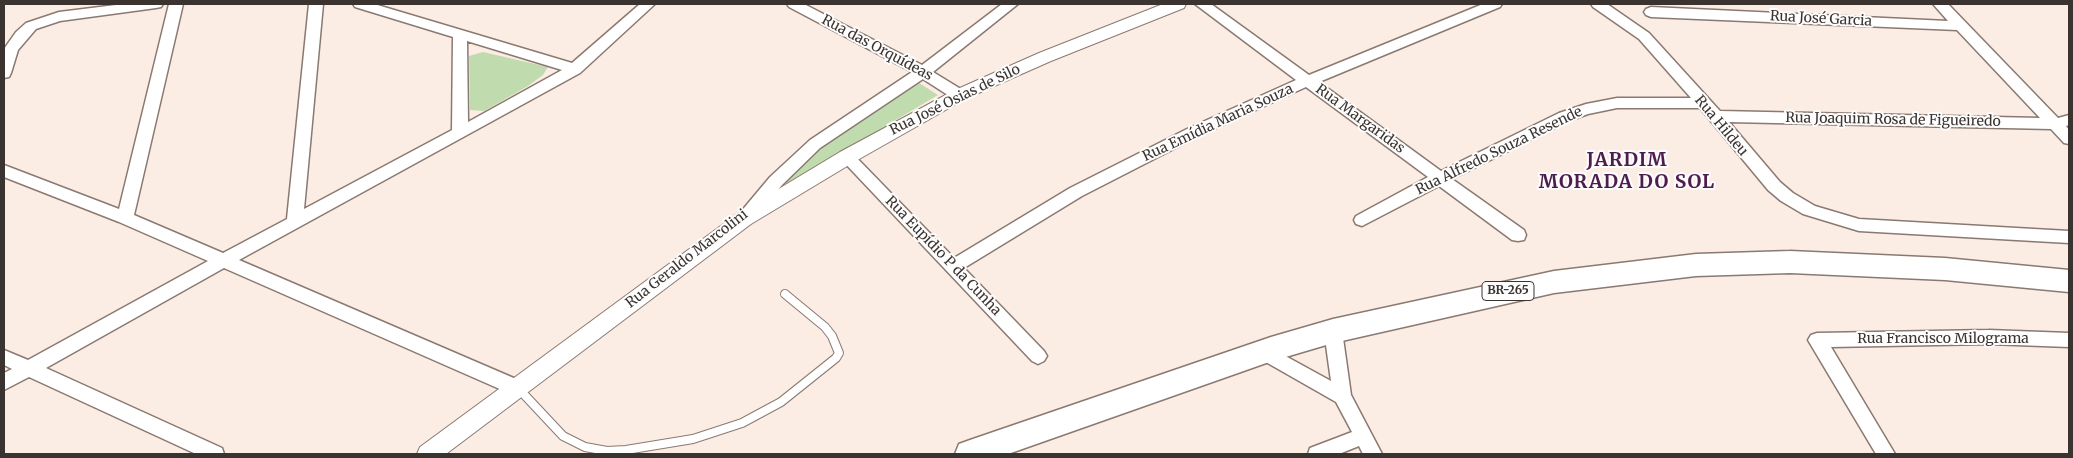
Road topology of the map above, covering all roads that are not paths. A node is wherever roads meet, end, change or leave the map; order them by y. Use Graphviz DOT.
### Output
graph roads {
  1 [pos="156,4"];
  2 [pos="176,4"];
  3 [pos="316,4"];
  4 [pos="360,4"];
  5 [pos="648,4"];
  6 [pos="794,4"];
  7 [pos="1011,4"];
  8 [pos="1178,4"];
  9 [pos="1202,4"];
  10 [pos="1495,4"];
  11 [pos="1598,4"];
  12 [pos="1940,4"];
  13 [pos="1651,8"];
  14 [pos="1961,26"];
  15 [pos="460,34"];
  16 [pos="1644,36"];
  17 [pos="575,69"];
  18 [pos="923,72"];
  19 [pos="4,73"];
  20 [pos="1307,80"];
  21 [pos="959,95"];
  22 [pos="1703,103"];
  23 [pos="1716,116"];
  24 [pos="2069,120"];
  25 [pos="2054,124"];
  26 [pos="460,132"];
  27 [pos="2069,139"];
  28 [pos="848,157"];
  29 [pos="4,171"];
  30 [pos="1440,178"];
  31 [pos="124,218"];
  32 [pos="744,219"];
  33 [pos="1362,220"];
  34 [pos="295,222"];
  35 [pos="1518,235"];
  36 [pos="2069,237"];
  37 [pos="222,262"];
  38 [pos="954,266"];
  39 [pos="2069,281"];
  40 [pos="785,294"];
  41 [pos="1333,331"];
  42 [pos="2069,340"];
  43 [pos="1264,352"];
  44 [pos="1038,356"];
  45 [pos="4,357"];
  46 [pos="30,368"];
  47 [pos="4,382"];
  48 [pos="517,388"];
  49 [pos="1342,396"];
  50 [pos="1362,437"];
  51 [pos="214,454"];
  52 [pos="428,454"];
  53 [pos="970,454"];
  54 [pos="1317,454"];
  55 [pos="1373,454"];
  56 [pos="1886,454"];
  1 -- 19 [label="street"];
  2 -- 31 [label="street"];
  3 -- 34 [label="street"];
  4 -- 15 [label="street"];
  5 -- 17 [label="street"];
  6 -- 18 [label="street, Rua das Orquídeas"];
  7 -- 18 [label="street, Rua Geraldo Marcolini"];
  8 -- 21 [label="street, Rua José Osias de Silo"];
  9 -- 20 [label="street, Rua Margaridas"];
  10 -- 20 [label="street, Rua Emídia Maria Souza"];
  11 -- 16 [label="street, Rua Hildeu"];
  12 -- 14 [label="street"];
  13 -- 14 [label="street, Rua José Garcia"];
  13 -- 16 [label="street"];
  14 -- 25 [label="street"];
  15 -- 17 [label="street"];
  15 -- 26 [label="street"];
  16 -- 22 [label="street, Rua Hildeu"];
  17 -- 26 [label="street"];
  18 -- 21 [label="street, Rua das Orquídeas"];
  18 -- 32 [label="street, Rua Geraldo Marcolini"];
  20 -- 30 [label="street, Rua Margaridas"];
  20 -- 38 [label="street, Rua Emídia Maria Souza"];
  21 -- 28 [label="street, Rua José Osias de Silo"];
  22 -- 23 [label="street, Rua Hildeu"];
  22 -- 30 [label="street, Rua Alfredo Souza Resende"];
  23 -- 25 [label="street, Rua Joaquim Rosa de Figueiredo"];
  23 -- 36 [label="street, Rua Hildeu"];
  24 -- 25 [label="street, Rua Joaquim Rosa de Figueiredo"];
  25 -- 27 [label="street"];
  26 -- 34 [label="street"];
  28 -- 32 [label="street, Rua José Osias de Silo"];
  28 -- 38 [label="street, Rua Eupídio P da Cunha"];
  29 -- 31 [label="street"];
  30 -- 33 [label="street, Rua Alfredo Souza Resende"];
  30 -- 35 [label="street, Rua Margaridas"];
  31 -- 37 [label="street"];
  32 -- 48 [label="street, Rua Geraldo Marcolini"];
  34 -- 37 [label="street"];
  37 -- 46 [label="street"];
  37 -- 48 [label="street"];
  38 -- 44 [label="street, Rua Eupídio P da Cunha"];
  39 -- 41 [label="highway, BR-265"];
  40 -- 48 [label="lane"];
  41 -- 43 [label="highway, BR-265"];
  41 -- 49 [label="street"];
  42 -- 56 [label="street, Rua Francisco Milograma"];
  43 -- 49 [label="street"];
  43 -- 53 [label="highway, BR-265"];
  45 -- 46 [label="street"];
  46 -- 47 [label="street"];
  46 -- 51 [label="street"];
  48 -- 52 [label="street, Rua Geraldo Marcolini"];
  49 -- 50 [label="street"];
  50 -- 54 [label="street"];
  50 -- 55 [label="street"];
}
